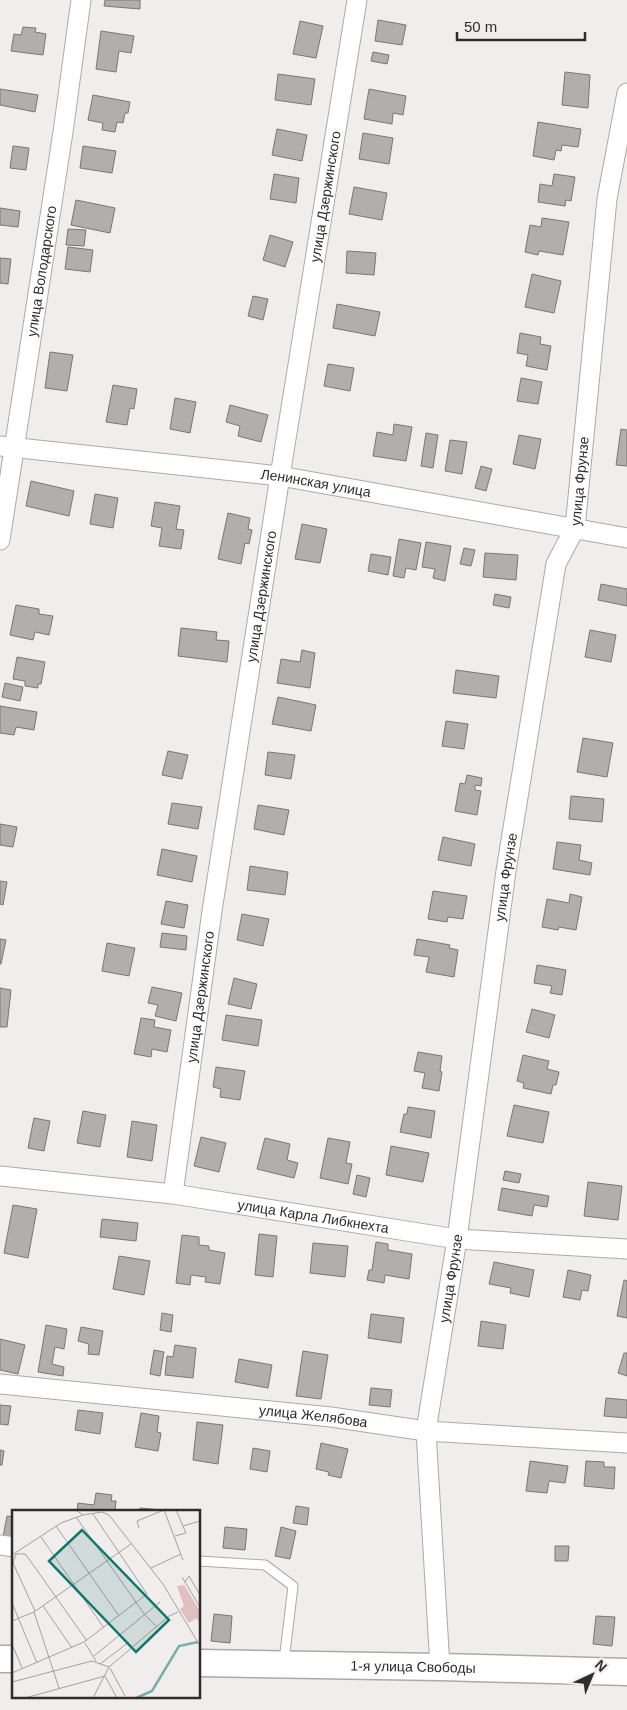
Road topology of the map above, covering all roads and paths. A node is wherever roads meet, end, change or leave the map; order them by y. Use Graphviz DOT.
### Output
graph roads {
  1 [pos="81,0"];
  2 [pos="357,0"];
  3 [pos="627,93"];
  4 [pos="7,448"];
  5 [pos="280,476"];
  6 [pos="575,528"];
  7 [pos="627,538"];
  8 [pos="0,540"];
  9 [pos="0,1176"];
  10 [pos="172,1194"];
  11 [pos="457,1238"];
  12 [pos="627,1249"];
  13 [pos="0,1384"];
  14 [pos="426,1431"];
  15 [pos="627,1443"];
  16 [pos="200,1560"];
  17 [pos="200,1663"];
  18 [pos="284,1664"];
  19 [pos="440,1667"];
  20 [pos="627,1672"];
  1 -- 4 [label="street, улица Володарского"];
  2 -- 5 [label="street, улица Дзержинского"];
  3 -- 6 [label="street, улица Фрунзе"];
  4 -- 5 [label="street, Ленинская улица"];
  4 -- 8 [label="street, улица Володарского"];
  5 -- 6 [label="street, Ленинская улица"];
  5 -- 10 [label="street, улица Дзержинского"];
  6 -- 7 [label="street, Ленинская улица"];
  6 -- 11 [label="street, улица Фрунзе"];
  9 -- 10 [label="street, улица Карла Либкнехта"];
  10 -- 11 [label="street, улица Карла Либкнехта"];
  11 -- 12 [label="street, улица Карла Либкнехта"];
  11 -- 14 [label="street, улица Фрунзе"];
  13 -- 14 [label="street, улица Желябова"];
  14 -- 15 [label="street, улица Желябова"];
  14 -- 19 [label="street, улица Фрунзе"];
  16 -- 18 [label="lane"];
  17 -- 18 [label="street, 1-я улица Свободы"];
  18 -- 19 [label="street, 1-я улица Свободы"];
  19 -- 20 [label="street, 1-я улица Свободы"];
}
